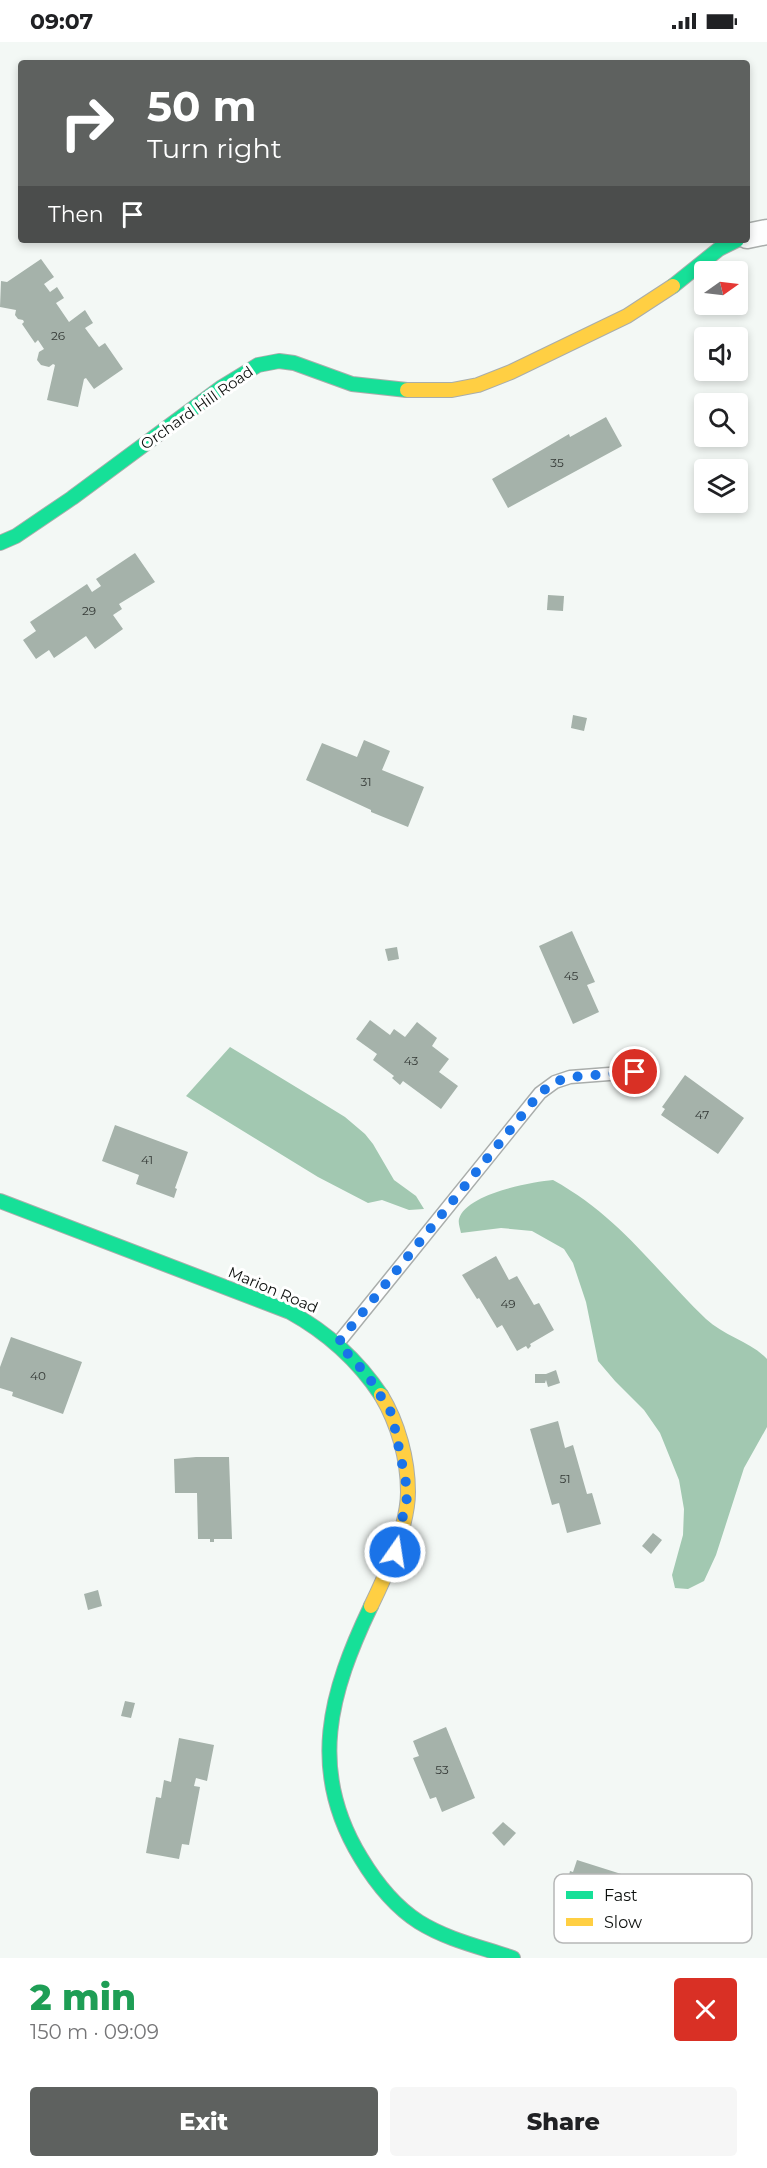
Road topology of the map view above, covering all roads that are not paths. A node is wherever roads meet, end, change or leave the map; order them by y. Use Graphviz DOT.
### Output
graph roads {
  1 [pos="767,232"];
  2 [pos="750,235"];
  3 [pos="731,243"];
  4 [pos="0,543"];
  5 [pos="635,1072"];
  6 [pos="0,1201"];
  7 [pos="338,1343"];
  8 [pos="513,1958"];
  1 -- 2 [label="street"];
  3 -- 4 [label="street, Orchard Hill Road"];
  5 -- 7 [label="lane"];
  6 -- 7 [label="street, Marion Road"];
  7 -- 8 [label="street, Marion Road"];
}
